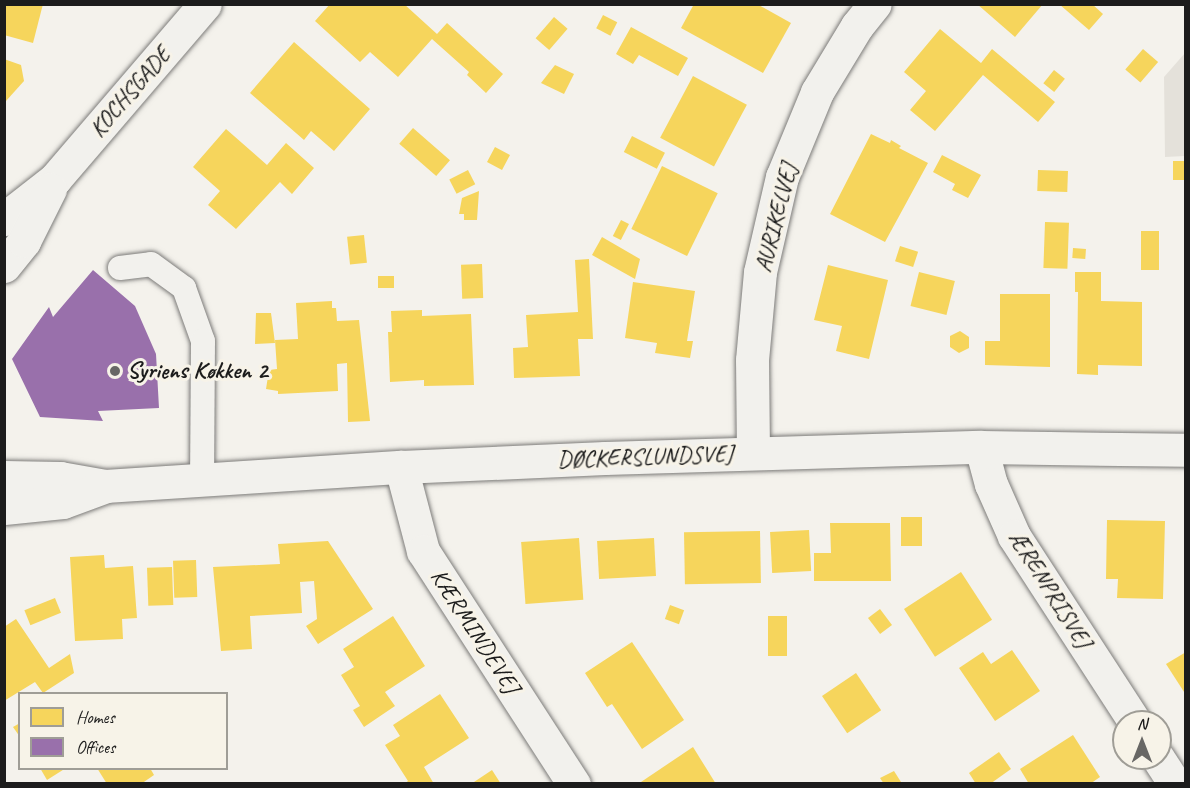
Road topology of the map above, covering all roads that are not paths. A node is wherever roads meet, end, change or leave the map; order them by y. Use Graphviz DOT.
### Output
graph roads {
  1 [pos="205,4"];
  2 [pos="875,4"];
  3 [pos="55,179"];
  4 [pos="4,219"];
  5 [pos="4,266"];
  6 [pos="120,268"];
  7 [pos="981,447"];
  8 [pos="1185,450"];
  9 [pos="753,453"];
  10 [pos="401,467"];
  11 [pos="4,477"];
  12 [pos="202,480"];
  13 [pos="105,486"];
  14 [pos="4,508"];
  15 [pos="1127,710"];
  16 [pos="1166,770"];
  17 [pos="574,783"];
  18 [pos="1175,783"];
  1 -- 3 [label="street, KOCHSGADE"];
  2 -- 9 [label="street, AURIKELVEJ"];
  3 -- 4 [label="street, KOCHSGADE"];
  3 -- 5 [label="street, KOCHSGADE"];
  6 -- 12 [label="lane"];
  7 -- 8 [label="street, DØCKERSLUNDSVEJ"];
  7 -- 9 [label="street, DØCKERSLUNDSVEJ"];
  7 -- 15 [label="street, ÆRENPRISVEJ"];
  9 -- 10 [label="street, DØCKERSLUNDSVEJ"];
  10 -- 12 [label="street, DØCKERSLUNDSVEJ"];
  10 -- 17 [label="street, KÆRMINDEVEJ"];
  11 -- 13 [label="street, DØCKERSLUNDSVEJ"];
  12 -- 13 [label="street, DØCKERSLUNDSVEJ"];
  13 -- 14 [label="street, DØCKERSLUNDSVEJ"];
  16 -- 18 [label="street"];
}
